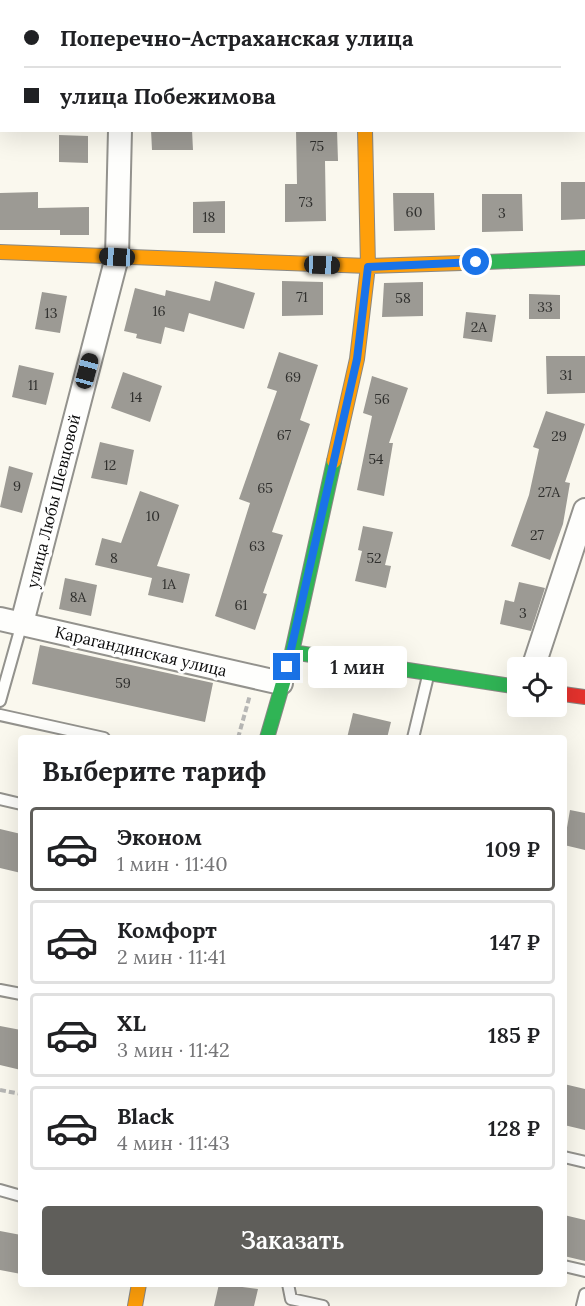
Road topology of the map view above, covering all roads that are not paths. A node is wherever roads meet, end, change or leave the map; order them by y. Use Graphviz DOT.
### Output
graph roads {
  1 [pos="120,132"];
  2 [pos="365,132"];
  3 [pos="0,252"];
  4 [pos="117,257"];
  5 [pos="585,258"];
  6 [pos="368,267"];
  7 [pos="585,510"];
  8 [pos="11,621"];
  9 [pos="292,652"];
  10 [pos="537,657"];
  11 [pos="429,673"];
  12 [pos="281,683"];
  13 [pos="507,685"];
  14 [pos="567,695"];
  15 [pos="585,697"];
  16 [pos="0,701"];
  17 [pos="0,715"];
  18 [pos="90,735"];
  19 [pos="268,735"];
  20 [pos="414,735"];
  21 [pos="0,799"];
  22 [pos="18,803"];
  23 [pos="0,990"];
  24 [pos="18,993"];
  25 [pos="567,1158"];
  26 [pos="585,1162"];
  27 [pos="0,1190"];
  28 [pos="18,1195"];
  29 [pos="567,1267"];
  30 [pos="585,1271"];
  31 [pos="138,1287"];
  32 [pos="289,1287"];
  33 [pos="585,1294"];
  34 [pos="135,1306"];
  35 [pos="323,1306"];
  36 [pos="582,1306"];
  1 -- 4 [label="street, улица Любы Шевцовой"];
  2 -- 6 [label="street"];
  3 -- 4 [label="street"];
  4 -- 6 [label="street"];
  4 -- 8 [label="street, улица Любы Шевцовой"];
  5 -- 6 [label="street"];
  6 -- 9 [label="street"];
  7 -- 10 [label="street"];
  8 -- 12 [label="street, Карагандинская улица"];
  8 -- 16 [label="lane"];
  9 -- 11 [label="street"];
  9 -- 12 [label="street"];
  11 -- 13 [label="street"];
  11 -- 20 [label="lane"];
  12 -- 19 [label="street"];
  14 -- 15 [label="street"];
  17 -- 18 [label="lane"];
  21 -- 22 [label="lane"];
  23 -- 24 [label="lane"];
  25 -- 26 [label="lane"];
  27 -- 28 [label="lane"];
  29 -- 30 [label="lane"];
  31 -- 34 [label="street"];
  32 -- 35 [label="lane"];
  33 -- 36 [label="lane"];
}
